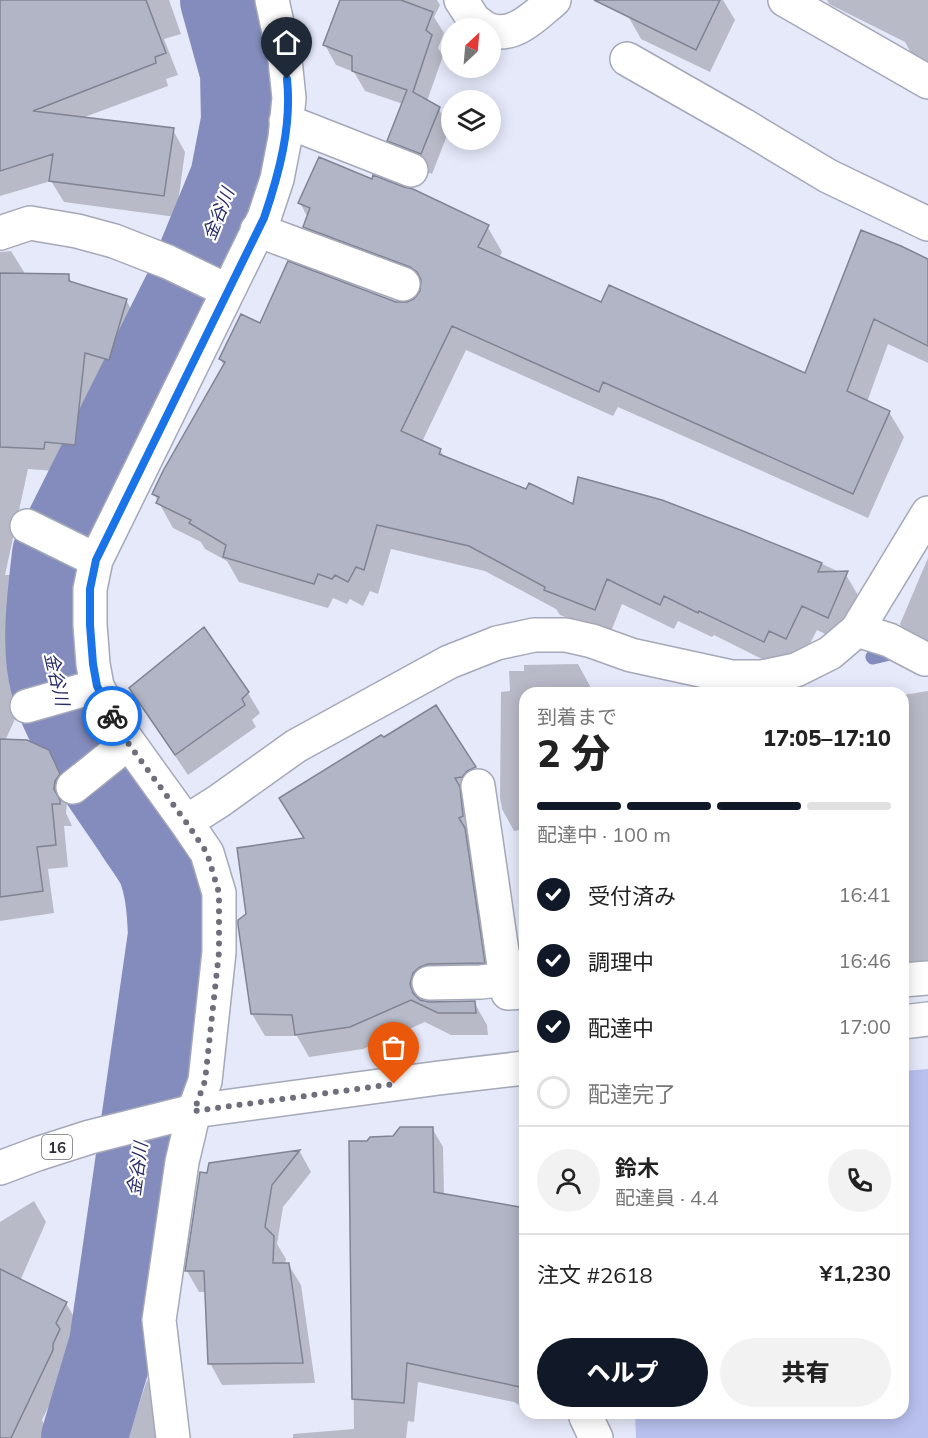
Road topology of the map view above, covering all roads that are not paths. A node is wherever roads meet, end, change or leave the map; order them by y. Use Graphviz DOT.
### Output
graph roads {
  1 [pos="272,0"];
  2 [pos="461,0"];
  3 [pos="554,0"];
  4 [pos="785,0"];
  5 [pos="473,18"];
  6 [pos="501,32"];
  7 [pos="627,59"];
  8 [pos="928,82"];
  9 [pos="286,121"];
  10 [pos="411,170"];
  11 [pos="928,224"];
  12 [pos="257,231"];
  13 [pos="0,233"];
  14 [pos="403,284"];
  15 [pos="222,288"];
  16 [pos="928,513"];
  17 [pos="27,526"];
  18 [pos="90,557"];
  19 [pos="857,630"];
  20 [pos="925,659"];
  21 [pos="90,688"];
  22 [pos="27,706"];
  23 [pos="122,748"];
  24 [pos="478,786"];
  25 [pos="73,787"];
  26 [pos="186,822"];
  27 [pos="518,978"];
  28 [pos="928,978"];
  29 [pos="909,980"];
  30 [pos="429,983"];
  31 [pos="928,1019"];
  32 [pos="909,1021"];
  33 [pos="519,1069"];
  34 [pos="184,1114"];
  35 [pos="0,1168"];
  36 [pos="173,1438"];
  1 -- 9 [label="street"];
  2 -- 5 [label="street"];
  3 -- 6 [label="street"];
  4 -- 8 [label="street"];
  7 -- 11 [label="street"];
  9 -- 10 [label="street"];
  9 -- 12 [label="street"];
  12 -- 14 [label="street"];
  12 -- 15 [label="street"];
  13 -- 15 [label="street"];
  15 -- 18 [label="street"];
  16 -- 19 [label="street"];
  17 -- 18 [label="street"];
  18 -- 21 [label="street"];
  19 -- 20 [label="street"];
  19 -- 26 [label="street"];
  21 -- 22 [label="street"];
  21 -- 23 [label="street"];
  23 -- 25 [label="street"];
  23 -- 26 [label="street"];
  24 -- 27 [label="street"];
  26 -- 34 [label="street"];
  27 -- 30 [label="street"];
  28 -- 29 [label="street"];
  31 -- 32 [label="street"];
  33 -- 34 [label="street, 16"];
  34 -- 35 [label="street, 16"];
  34 -- 36 [label="street"];
}
